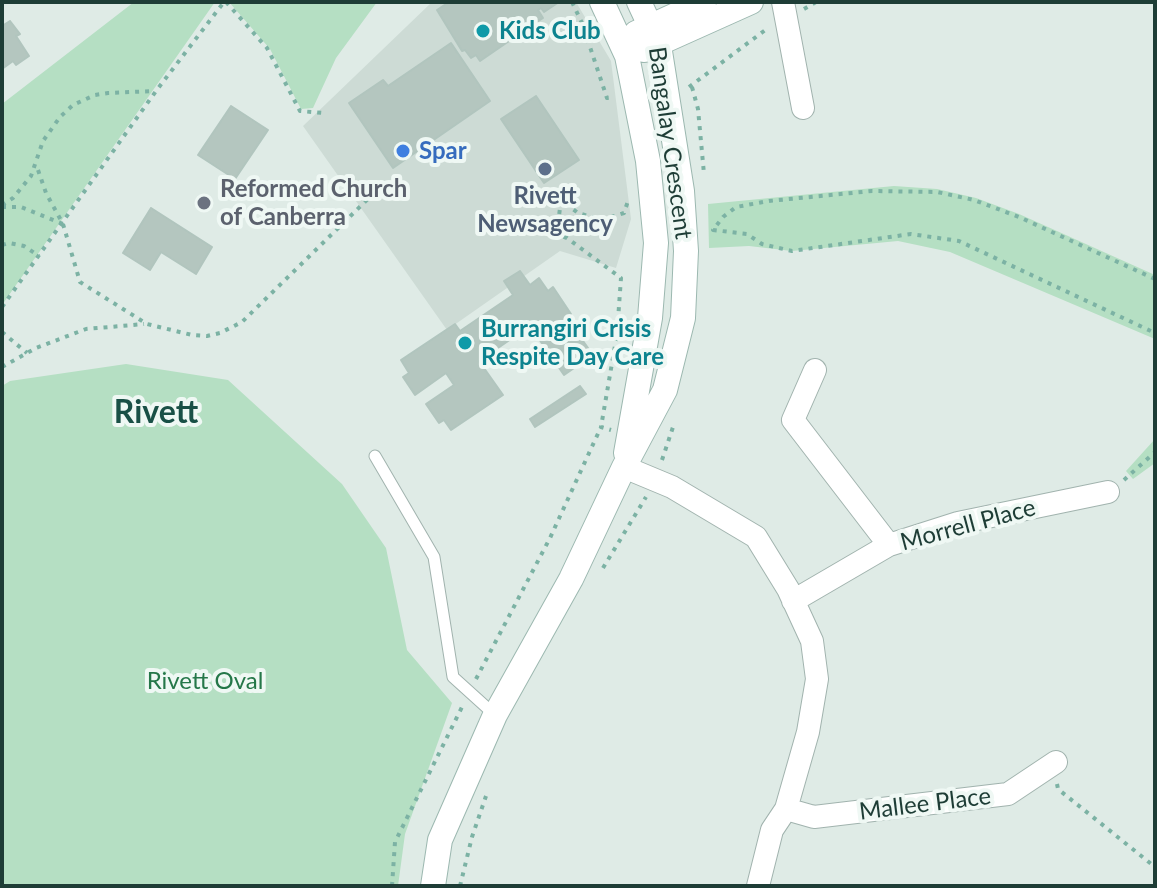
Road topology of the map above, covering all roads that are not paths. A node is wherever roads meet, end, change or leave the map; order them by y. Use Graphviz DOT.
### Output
graph roads {
  1 [pos="602,2"];
  2 [pos="639,2"];
  3 [pos="704,2"];
  4 [pos="751,2"];
  5 [pos="785,10"];
  6 [pos="655,36"];
  7 [pos="623,48"];
  8 [pos="803,108"];
  9 [pos="815,370"];
  10 [pos="634,438"];
  11 [pos="375,456"];
  12 [pos="624,467"];
  13 [pos="1108,492"];
  14 [pos="889,545"];
  15 [pos="793,601"];
  16 [pos="495,715"];
  17 [pos="1056,762"];
  18 [pos="786,809"];
  19 [pos="433,886"];
  20 [pos="758,886"];
  1 -- 7 [label="street, Bangalay Crescent"];
  2 -- 6 [label="street, Bangalay Crescent"];
  3 -- 6 [label="street"];
  4 -- 6 [label="street"];
  5 -- 8 [label="street"];
  6 -- 7 [label="street"];
  6 -- 10 [label="street, Bangalay Crescent"];
  7 -- 10 [label="street, Bangalay Crescent"];
  9 -- 14 [label="street"];
  10 -- 12 [label="street, Bangalay Crescent"];
  11 -- 16 [label="lane"];
  12 -- 15 [label="street"];
  12 -- 16 [label="street, Bangalay Crescent"];
  13 -- 14 [label="street, Morrell Place"];
  14 -- 15 [label="street, Morrell Place"];
  15 -- 18 [label="street"];
  16 -- 19 [label="street, Bangalay Crescent"];
  17 -- 18 [label="street, Mallee Place"];
  18 -- 20 [label="street"];
}
